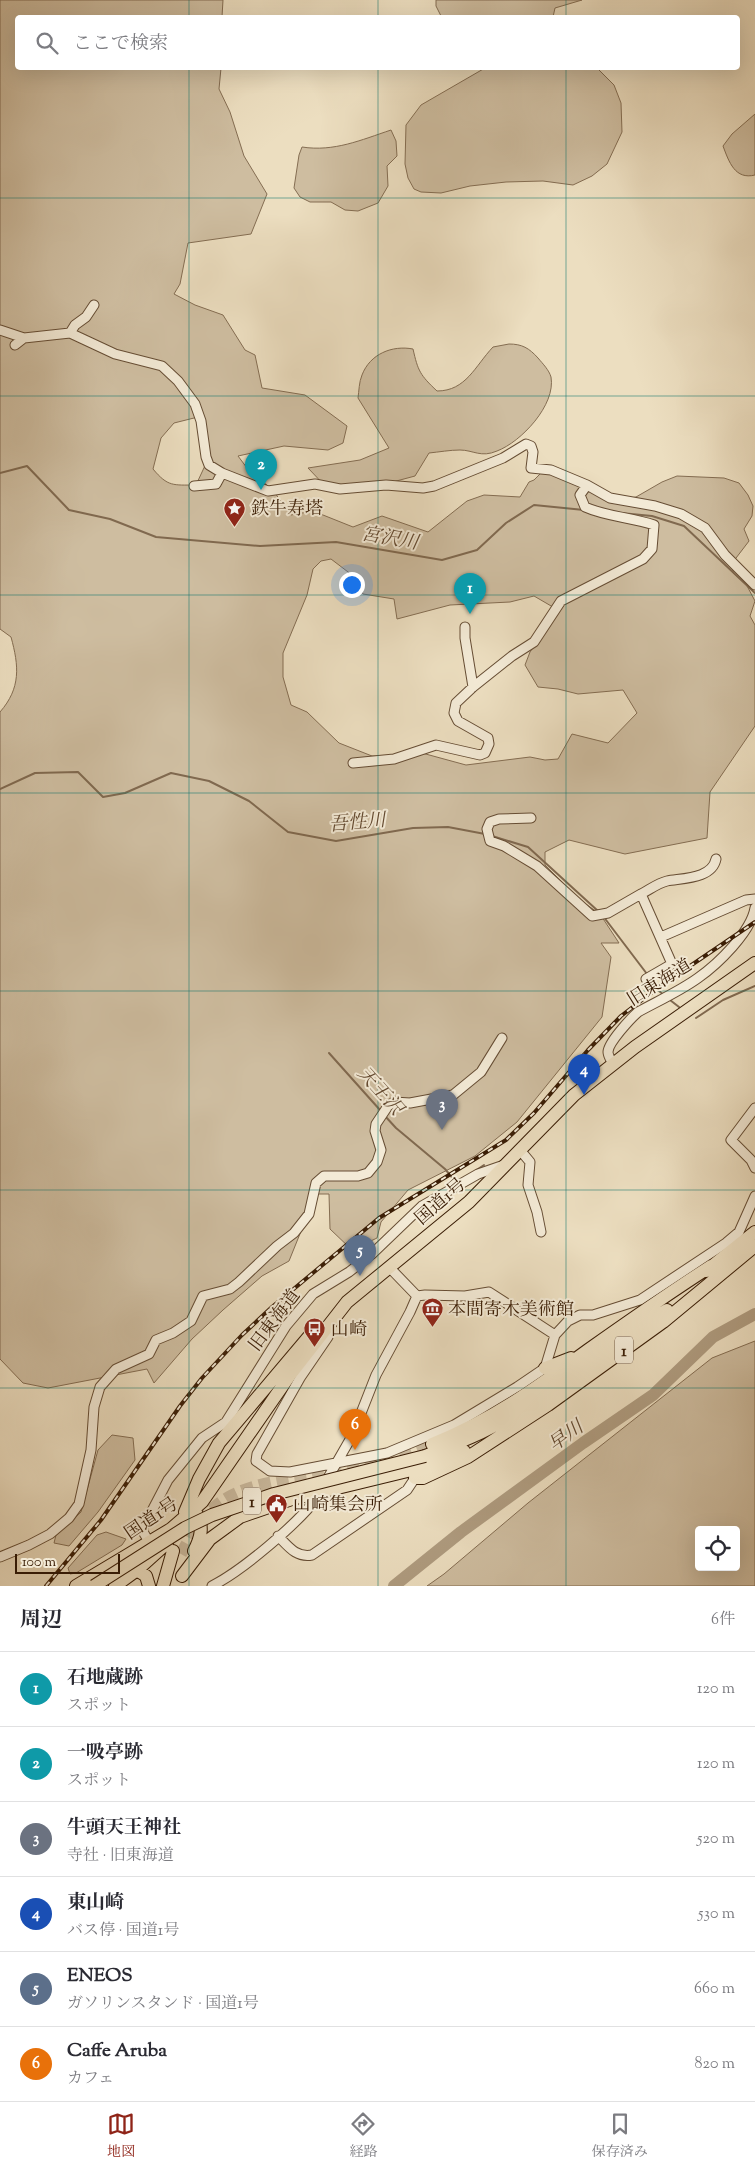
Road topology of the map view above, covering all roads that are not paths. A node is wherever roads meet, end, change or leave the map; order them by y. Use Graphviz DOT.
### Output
graph roads {
  1 [pos="94,305"];
  2 [pos="0,330"];
  3 [pos="70,333"];
  4 [pos="24,338"];
  5 [pos="15,345"];
  6 [pos="222,473"];
  7 [pos="588,485"];
  8 [pos="194,486"];
  9 [pos="755,585"];
  10 [pos="465,627"];
  11 [pos="473,687"];
  12 [pos="353,763"];
  13 [pos="531,818"];
  14 [pos="716,859"];
  15 [pos="642,894"];
  16 [pos="755,899"];
  17 [pos="755,908"];
  18 [pos="661,937"];
  19 [pos="755,963"];
  20 [pos="646,979"];
  21 [pos="502,1038"];
  22 [pos="613,1064"];
  23 [pos="755,1108"];
  24 [pos="520,1150"];
  25 [pos="504,1165"];
  26 [pos="755,1168"];
  27 [pos="755,1196"];
  28 [pos="541,1232"];
  29 [pos="755,1232"];
  30 [pos="755,1246"];
  31 [pos="743,1256"];
  32 [pos="389,1266"];
  33 [pos="711,1266"];
  34 [pos="417,1296"];
  35 [pos="347,1302"];
  36 [pos="330,1323"];
  37 [pos="642,1325"];
  38 [pos="555,1335"];
  39 [pos="587,1351"];
  40 [pos="545,1368"];
  41 [pos="498,1436"];
  42 [pos="408,1444"];
  43 [pos="432,1444"];
  44 [pos="411,1454"];
  45 [pos="336,1464"];
  46 [pos="329,1476"];
  47 [pos="415,1476"];
  48 [pos="317,1498"];
  49 [pos="190,1511"];
  50 [pos="278,1536"];
  51 [pos="149,1542"];
  52 [pos="176,1553"];
  53 [pos="156,1554"];
  54 [pos="0,1557"];
  55 [pos="137,1570"];
  56 [pos="179,1581"];
  57 [pos="76,1586"];
  58 [pos="94,1586"];
  59 [pos="115,1586"];
  60 [pos="149,1586"];
  61 [pos="164,1586"];
  62 [pos="212,1586"];
  1 -- 3 [label="street"];
  2 -- 4 [label="street"];
  3 -- 4 [label="street"];
  3 -- 6 [label="street"];
  4 -- 5 [label="street"];
  6 -- 7 [label="street"];
  6 -- 8 [label="street"];
  7 -- 9 [label="street"];
  7 -- 11 [label="street"];
  10 -- 11 [label="street"];
  11 -- 12 [label="street"];
  13 -- 15 [label="street"];
  14 -- 15 [label="street"];
  15 -- 18 [label="street"];
  16 -- 18 [label="street"];
  17 -- 22 [label="street, 旧東海道"];
  18 -- 20 [label="street"];
  19 -- 22 [label="highway, 国道1号 / 1"];
  21 -- 54 [label="street"];
  22 -- 24 [label="highway, 国道1号 / 1"];
  23 -- 26 [label="street"];
  24 -- 25 [label="highway, 国道1号 / 1"];
  24 -- 28 [label="street"];
  25 -- 32 [label="highway, 国道1号 / 1"];
  25 -- 51 [label="street, 旧東海道"];
  27 -- 38 [label="street"];
  29 -- 33 [label="highway, 1"];
  30 -- 31 [label="highway, 1"];
  31 -- 37 [label="highway, 1"];
  31 -- 41 [label="highway, 1"];
  32 -- 34 [label="street"];
  32 -- 35 [label="highway, 国道1号 / 1"];
  33 -- 37 [label="highway, 1"];
  33 -- 39 [label="highway, 1"];
  34 -- 38 [label="street"];
  34 -- 45 [label="street"];
  35 -- 36 [label="highway, 国道1号 / 1"];
  35 -- 49 [label="highway, 1"];
  36 -- 45 [label="street"];
  36 -- 49 [label="highway, 国道1号 / 1"];
  37 -- 58 [label="highway, 1, bridge"];
  38 -- 40 [label="street"];
  39 -- 40 [label="highway, 1"];
  39 -- 43 [label="highway, 1"];
  40 -- 42 [label="street"];
  41 -- 47 [label="highway, 1"];
  41 -- 56 [label="highway, 1"];
  42 -- 44 [label="street"];
  42 -- 45 [label="street"];
  45 -- 46 [label="street"];
  47 -- 50 [label="street"];
  48 -- 50 [label="street"];
  49 -- 51 [label="highway, 国道1号 / 1"];
  49 -- 53 [label="highway, 国道1号 / 1"];
  49 -- 56 [label="highway, 1"];
  50 -- 62 [label="street"];
  51 -- 53 [label="street, 旧東海道"];
  51 -- 57 [label="highway, 国道1号 / 1"];
  52 -- 61 [label="highway"];
  53 -- 55 [label="highway, 国道1号 / 1"];
  55 -- 59 [label="highway, 国道1号 / 1"];
  55 -- 60 [label="highway"];
}
